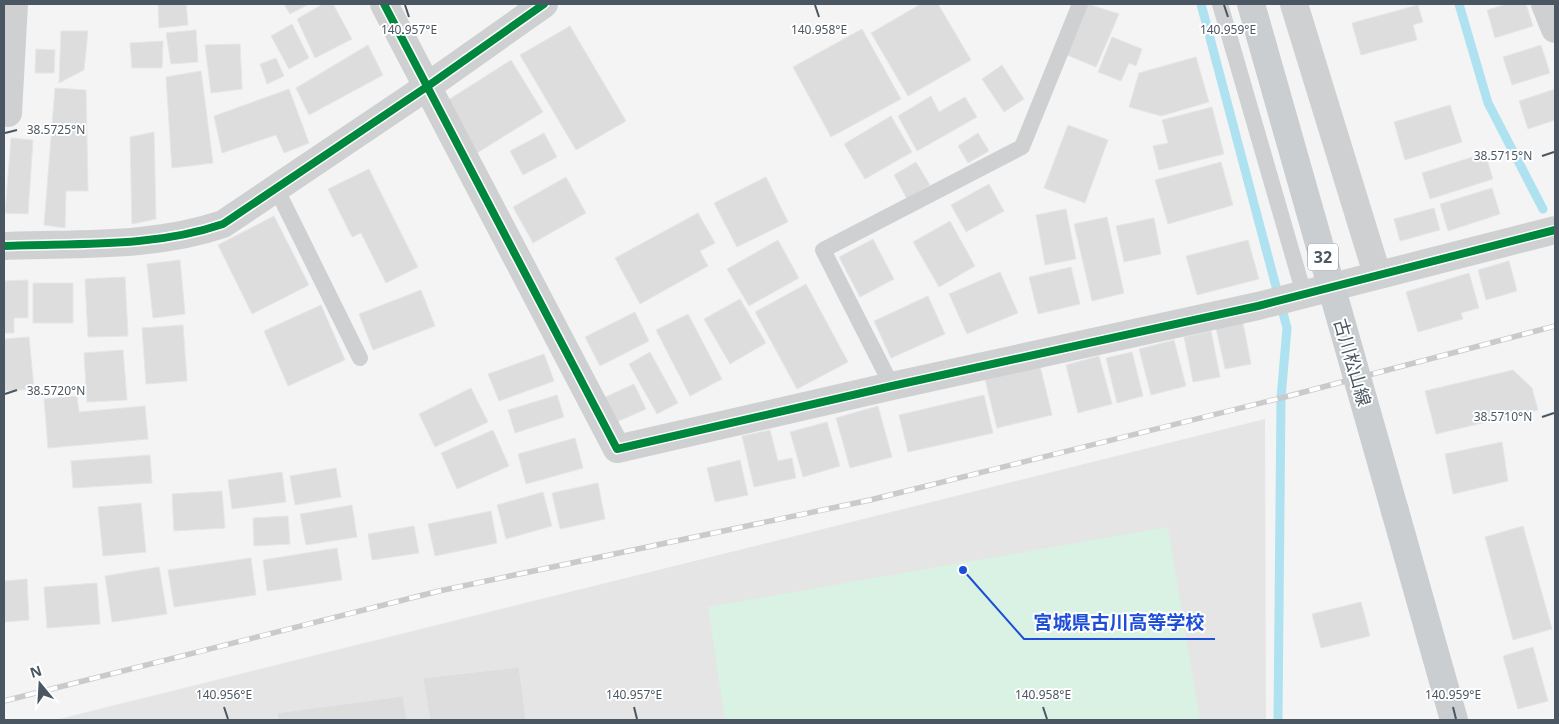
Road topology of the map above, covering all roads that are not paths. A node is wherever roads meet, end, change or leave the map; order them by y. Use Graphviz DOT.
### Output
graph roads {
  1 [pos="384,4"];
  2 [pos="544,4"];
  3 [pos="1080,4"];
  4 [pos="1219,4"];
  5 [pos="1251,4"];
  6 [pos="1294,4"];
  7 [pos="1545,4"];
  8 [pos="10,8"];
  9 [pos="1555,29"];
  10 [pos="428,86"];
  11 [pos="8,113"];
  12 [pos="276,188"];
  13 [pos="1555,230"];
  14 [pos="4,246"];
  15 [pos="1377,274"];
  16 [pos="1300,295"];
  17 [pos="360,358"];
  18 [pos="892,386"];
  19 [pos="1454,720"];
  1 -- 10 [label="street"];
  2 -- 10 [label="street"];
  3 -- 18 [label="lane"];
  4 -- 16 [label="lane"];
  5 -- 19 [label="main road, 古川松山線 / 32, bridge"];
  6 -- 15 [label="street"];
  7 -- 9 [label="street"];
  8 -- 11 [label="street"];
  10 -- 12 [label="street"];
  10 -- 18 [label="street"];
  12 -- 14 [label="street"];
  12 -- 17 [label="lane"];
  13 -- 15 [label="street"];
  15 -- 16 [label="street"];
  16 -- 18 [label="street"];
}
